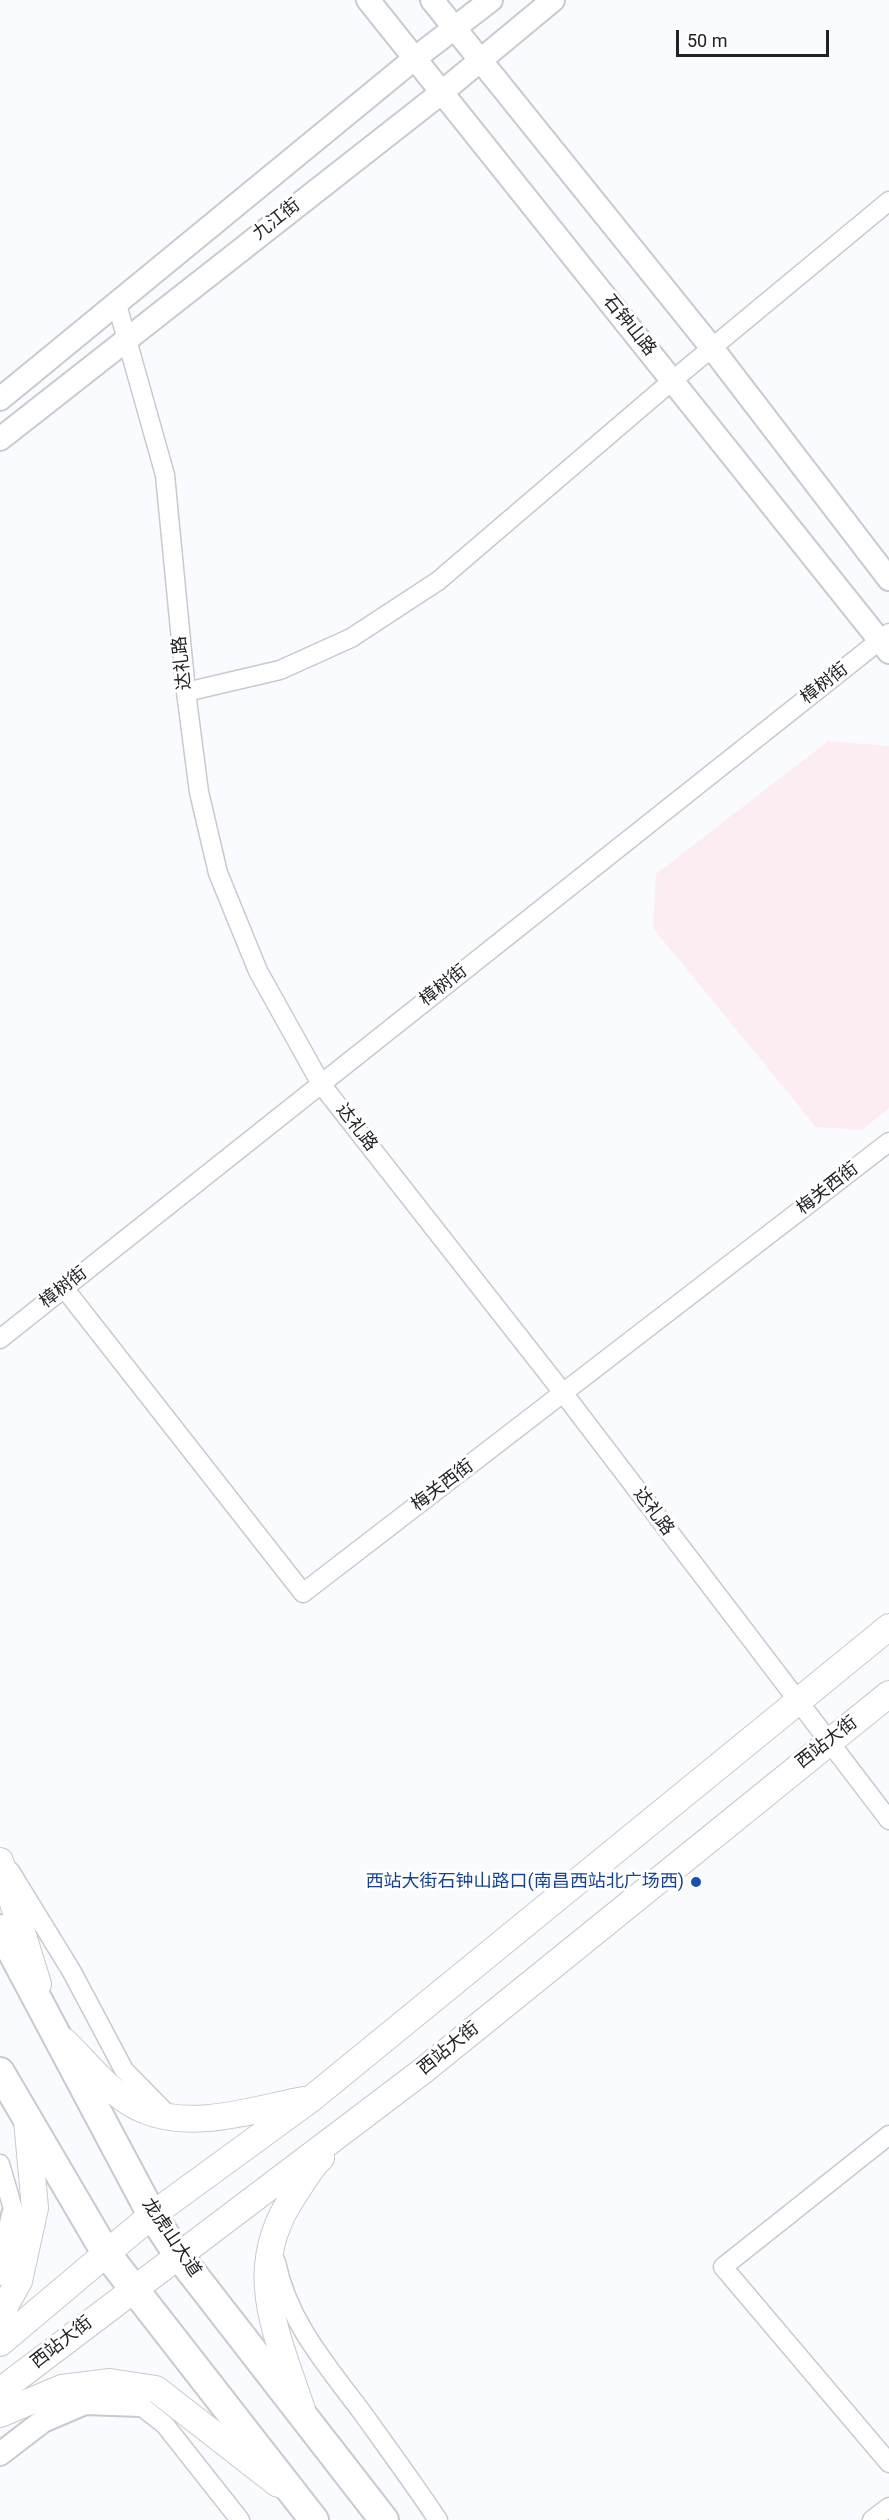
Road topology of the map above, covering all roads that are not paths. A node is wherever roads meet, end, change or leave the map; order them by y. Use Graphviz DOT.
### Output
graph roads {
  1 [pos="369,0"];
  2 [pos="432,0"];
  3 [pos="491,0"];
  4 [pos="553,0"];
  5 [pos="455,29"];
  6 [pos="414,59"];
  7 [pos="481,61"];
  8 [pos="441,93"];
  9 [pos="889,201"];
  10 [pos="116,301"];
  11 [pos="126,338"];
  12 [pos="712,348"];
  13 [pos="673,380"];
  14 [pos="0,399"];
  15 [pos="0,439"];
  16 [pos="889,579"];
  17 [pos="886,642"];
  18 [pos="186,692"];
  19 [pos="321,1084"];
  20 [pos="889,1142"];
  21 [pos="64,1288"];
  22 [pos="0,1339"];
  23 [pos="564,1394"];
  24 [pos="889,1626"];
  25 [pos="889,1694"];
  26 [pos="796,1701"];
  27 [pos="827,1741"];
  28 [pos="889,1820"];
  29 [pos="0,1854"];
  30 [pos="0,1861"];
  31 [pos="0,1929"];
  32 [pos="51,2028"];
  33 [pos="424,2070"];
  34 [pos="0,2072"];
  35 [pos="311,2098"];
  36 [pos="172,2119"];
  37 [pos="27,2120"];
  38 [pos="889,2135"];
  39 [pos="0,2164"];
  40 [pos="13,2215"];
  41 [pos="152,2215"];
  42 [pos="271,2236"];
  43 [pos="28,2249"];
  44 [pos="106,2253"];
  45 [pos="179,2256"];
  46 [pos="0,2274"];
  47 [pos="133,2288"];
  48 [pos="0,2315"];
  49 [pos="0,2343"];
  50 [pos="111,2382"];
  51 [pos="0,2391"];
  52 [pos="140,2405"];
  53 [pos="303,2413"];
  54 [pos="0,2414"];
  55 [pos="0,2454"];
  56 [pos="889,2463"];
  57 [pos="360,2490"];
  58 [pos="889,2507"];
  59 [pos="304,2513"];
  60 [pos="240,2520"];
  61 [pos="384,2520"];
  62 [pos="397,2520"];
  63 [pos="438,2520"];
  64 [pos="872,2520"];
  1 -- 6 [label="street, 石钟山路"];
  2 -- 5 [label="street"];
  3 -- 5 [label="street"];
  4 -- 7 [label="street, 九江街"];
  5 -- 6 [label="street"];
  5 -- 7 [label="street"];
  6 -- 8 [label="street, 石钟山路"];
  6 -- 10 [label="street"];
  7 -- 8 [label="street, 九江街"];
  7 -- 12 [label="street"];
  8 -- 11 [label="street, 九江街"];
  8 -- 13 [label="street, 石钟山路"];
  9 -- 12 [label="street"];
  10 -- 11 [label="street, 达礼路"];
  10 -- 14 [label="street"];
  11 -- 15 [label="street, 九江街"];
  11 -- 18 [label="street, 达礼路"];
  12 -- 13 [label="street"];
  12 -- 16 [label="street"];
  13 -- 17 [label="street, 石钟山路"];
  13 -- 18 [label="street"];
  17 -- 19 [label="street, 樟树街"];
  18 -- 19 [label="street, 达礼路"];
  19 -- 21 [label="street, 樟树街"];
  19 -- 23 [label="street, 达礼路"];
  20 -- 23 [label="street, 梅关西街"];
  21 -- 22 [label="street, 樟树街"];
  21 -- 23 [label="street, 梅关西街"];
  23 -- 26 [label="street, 达礼路"];
  24 -- 26 [label="main road"];
  25 -- 27 [label="main road, 西站大街"];
  26 -- 27 [label="street, 达礼路"];
  26 -- 35 [label="main road"];
  27 -- 28 [label="street, 达礼路"];
  27 -- 33 [label="main road, 西站大街"];
  29 -- 36 [label="street"];
  30 -- 32 [label="main road"];
  31 -- 32 [label="main road, 龙虎山大道"];
  32 -- 36 [label="main road"];
  32 -- 41 [label="main road, 龙虎山大道"];
  33 -- 42 [label="main road"];
  33 -- 45 [label="main road, 西站大街"];
  34 -- 37 [label="main road"];
  35 -- 36 [label="main road"];
  35 -- 41 [label="main road"];
  37 -- 43 [label="main road"];
  37 -- 44 [label="main road"];
  38 -- 56 [label="street"];
  39 -- 40 [label="street"];
  40 -- 43 [label="street"];
  40 -- 46 [label="street"];
  41 -- 44 [label="main road"];
  41 -- 45 [label="main road, 龙虎山大道"];
  42 -- 53 [label="main road"];
  42 -- 63 [label="street"];
  43 -- 48 [label="main road"];
  44 -- 47 [label="main road"];
  44 -- 49 [label="main road"];
  45 -- 47 [label="main road, 西站大街"];
  45 -- 53 [label="main road, 龙虎山大道"];
  47 -- 51 [label="main road, 西站大街"];
  47 -- 59 [label="main road"];
  50 -- 52 [label="street"];
  50 -- 54 [label="main road"];
  50 -- 59 [label="main road"];
  52 -- 55 [label="street"];
  52 -- 60 [label="street"];
  53 -- 57 [label="main road, 龙虎山大道"];
  57 -- 61 [label="main road, 龙虎山大道"];
  57 -- 62 [label="main road"];
  58 -- 64 [label="street"];
}
